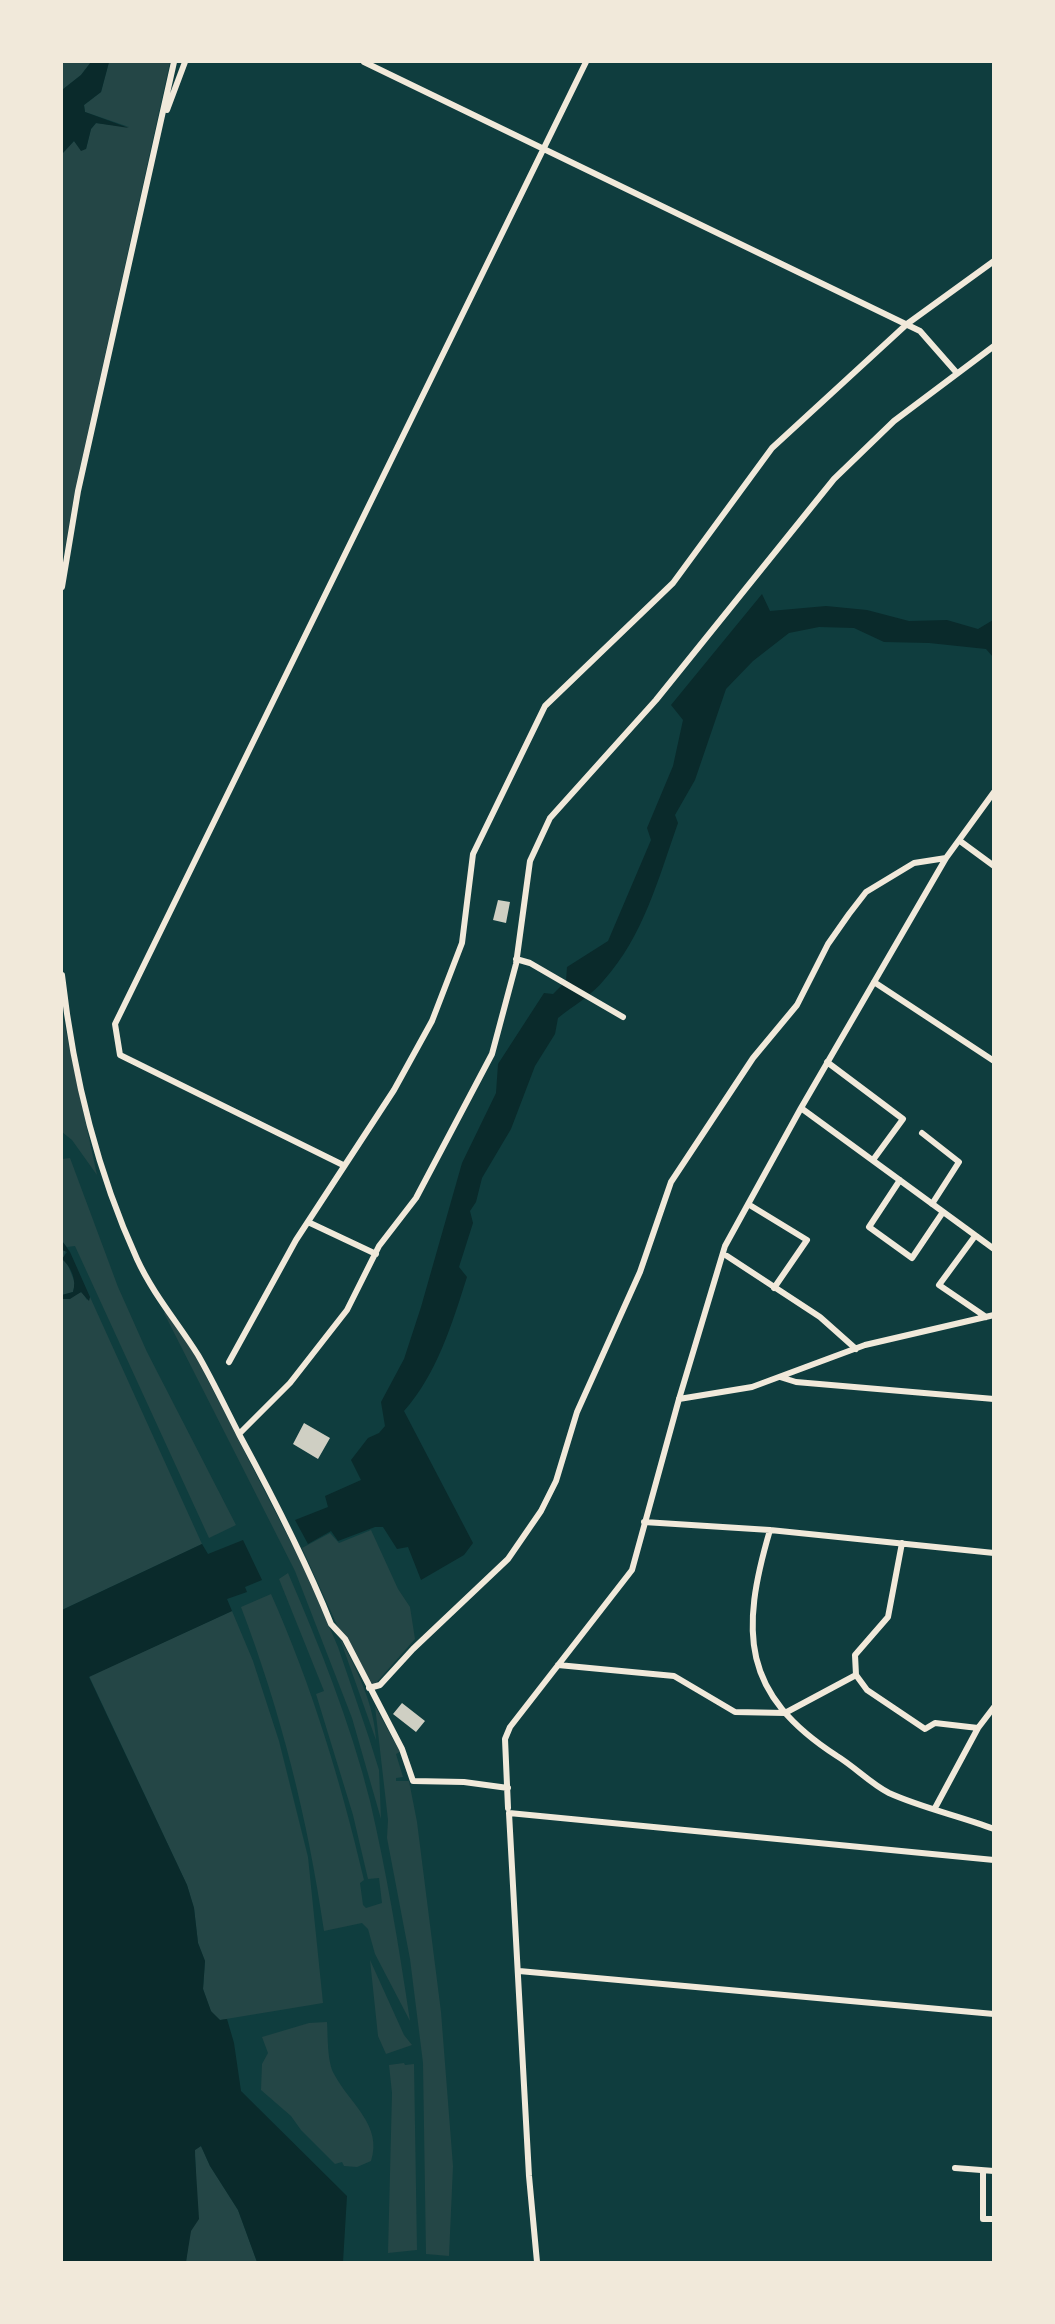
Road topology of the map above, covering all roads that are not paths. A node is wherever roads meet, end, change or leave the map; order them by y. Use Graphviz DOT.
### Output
graph roads {
  1 [pos="174,62"];
  2 [pos="185,62"];
  3 [pos="364,62"];
  4 [pos="586,62"];
  5 [pos="160,128"];
  6 [pos="544,148"];
  7 [pos="993,261"];
  8 [pos="907,324"];
  9 [pos="993,345"];
  10 [pos="956,372"];
  11 [pos="62,586"];
  12 [pos="993,792"];
  13 [pos="960,840"];
  14 [pos="946,858"];
  15 [pos="993,866"];
  16 [pos="516,959"];
  17 [pos="62,975"];
  18 [pos="874,982"];
  19 [pos="622,1017"];
  20 [pos="993,1061"];
  21 [pos="827,1062"];
  22 [pos="801,1108"];
  23 [pos="922,1134"];
  24 [pos="873,1160"];
  25 [pos="343,1165"];
  26 [pos="900,1180"];
  27 [pos="748,1204"];
  28 [pos="932,1204"];
  29 [pos="943,1212"];
  30 [pos="308,1222"];
  31 [pos="975,1236"];
  32 [pos="993,1249"];
  33 [pos="376,1254"];
  34 [pos="727,1256"];
  35 [pos="774,1288"];
  36 [pos="993,1315"];
  37 [pos="986,1317"];
  38 [pos="856,1349"];
  39 [pos="229,1362"];
  40 [pos="778,1377"];
  41 [pos="679,1399"];
  42 [pos="993,1399"];
  43 [pos="239,1434"];
  44 [pos="644,1522"];
  45 [pos="770,1530"];
  46 [pos="902,1544"];
  47 [pos="993,1553"];
  48 [pos="558,1665"];
  49 [pos="855,1675"];
  50 [pos="369,1688"];
  51 [pos="993,1707"];
  52 [pos="785,1713"];
  53 [pos="978,1728"];
  54 [pos="508,1788"];
  55 [pos="508,1808"];
  56 [pos="935,1808"];
  57 [pos="993,1829"];
  58 [pos="993,1860"];
  59 [pos="519,1971"];
  60 [pos="993,2014"];
  61 [pos="955,2168"];
  62 [pos="983,2171"];
  63 [pos="993,2171"];
  64 [pos="993,2220"];
  65 [pos="537,2262"];
  1 -- 5 [label="street"];
  2 -- 5 [label="street"];
  3 -- 6 [label="street"];
  4 -- 6 [label="street"];
  5 -- 11 [label="street"];
  6 -- 8 [label="street"];
  6 -- 25 [label="street"];
  7 -- 8 [label="street"];
  8 -- 10 [label="street"];
  8 -- 25 [label="street"];
  9 -- 10 [label="street"];
  10 -- 16 [label="street"];
  12 -- 13 [label="street"];
  13 -- 14 [label="street"];
  13 -- 15 [label="street"];
  14 -- 18 [label="street"];
  14 -- 50 [label="street"];
  16 -- 19 [label="street"];
  16 -- 33 [label="street"];
  17 -- 43 [label="street"];
  18 -- 20 [label="street"];
  18 -- 21 [label="street"];
  21 -- 22 [label="street"];
  21 -- 24 [label="street"];
  22 -- 24 [label="street"];
  22 -- 27 [label="street"];
  23 -- 28 [label="street"];
  24 -- 26 [label="street"];
  25 -- 30 [label="street"];
  26 -- 28 [label="street"];
  26 -- 29 [label="street"];
  27 -- 35 [label="street"];
  27 -- 41 [label="street"];
  28 -- 29 [label="street"];
  29 -- 31 [label="street"];
  30 -- 33 [label="street"];
  30 -- 39 [label="street"];
  31 -- 32 [label="street"];
  31 -- 37 [label="street"];
  33 -- 43 [label="street"];
  34 -- 35 [label="street"];
  35 -- 38 [label="street"];
  36 -- 37 [label="street"];
  37 -- 38 [label="street"];
  38 -- 40 [label="street"];
  40 -- 41 [label="street"];
  40 -- 42 [label="street"];
  41 -- 44 [label="street"];
  43 -- 50 [label="street"];
  44 -- 45 [label="street"];
  44 -- 48 [label="street"];
  45 -- 46 [label="street"];
  45 -- 52 [label="street"];
  46 -- 47 [label="street"];
  46 -- 49 [label="street"];
  48 -- 52 [label="street"];
  48 -- 54 [label="street"];
  49 -- 52 [label="street"];
  49 -- 53 [label="street"];
  50 -- 54 [label="street"];
  51 -- 53 [label="street"];
  52 -- 56 [label="street"];
  53 -- 56 [label="street"];
  54 -- 55 [label="street"];
  56 -- 57 [label="street"];
  58 -- 59 [label="street"];
  59 -- 60 [label="street"];
  59 -- 65 [label="street"];
  61 -- 62 [label="street"];
  62 -- 63 [label="street"];
  62 -- 64 [label="street"];
}
